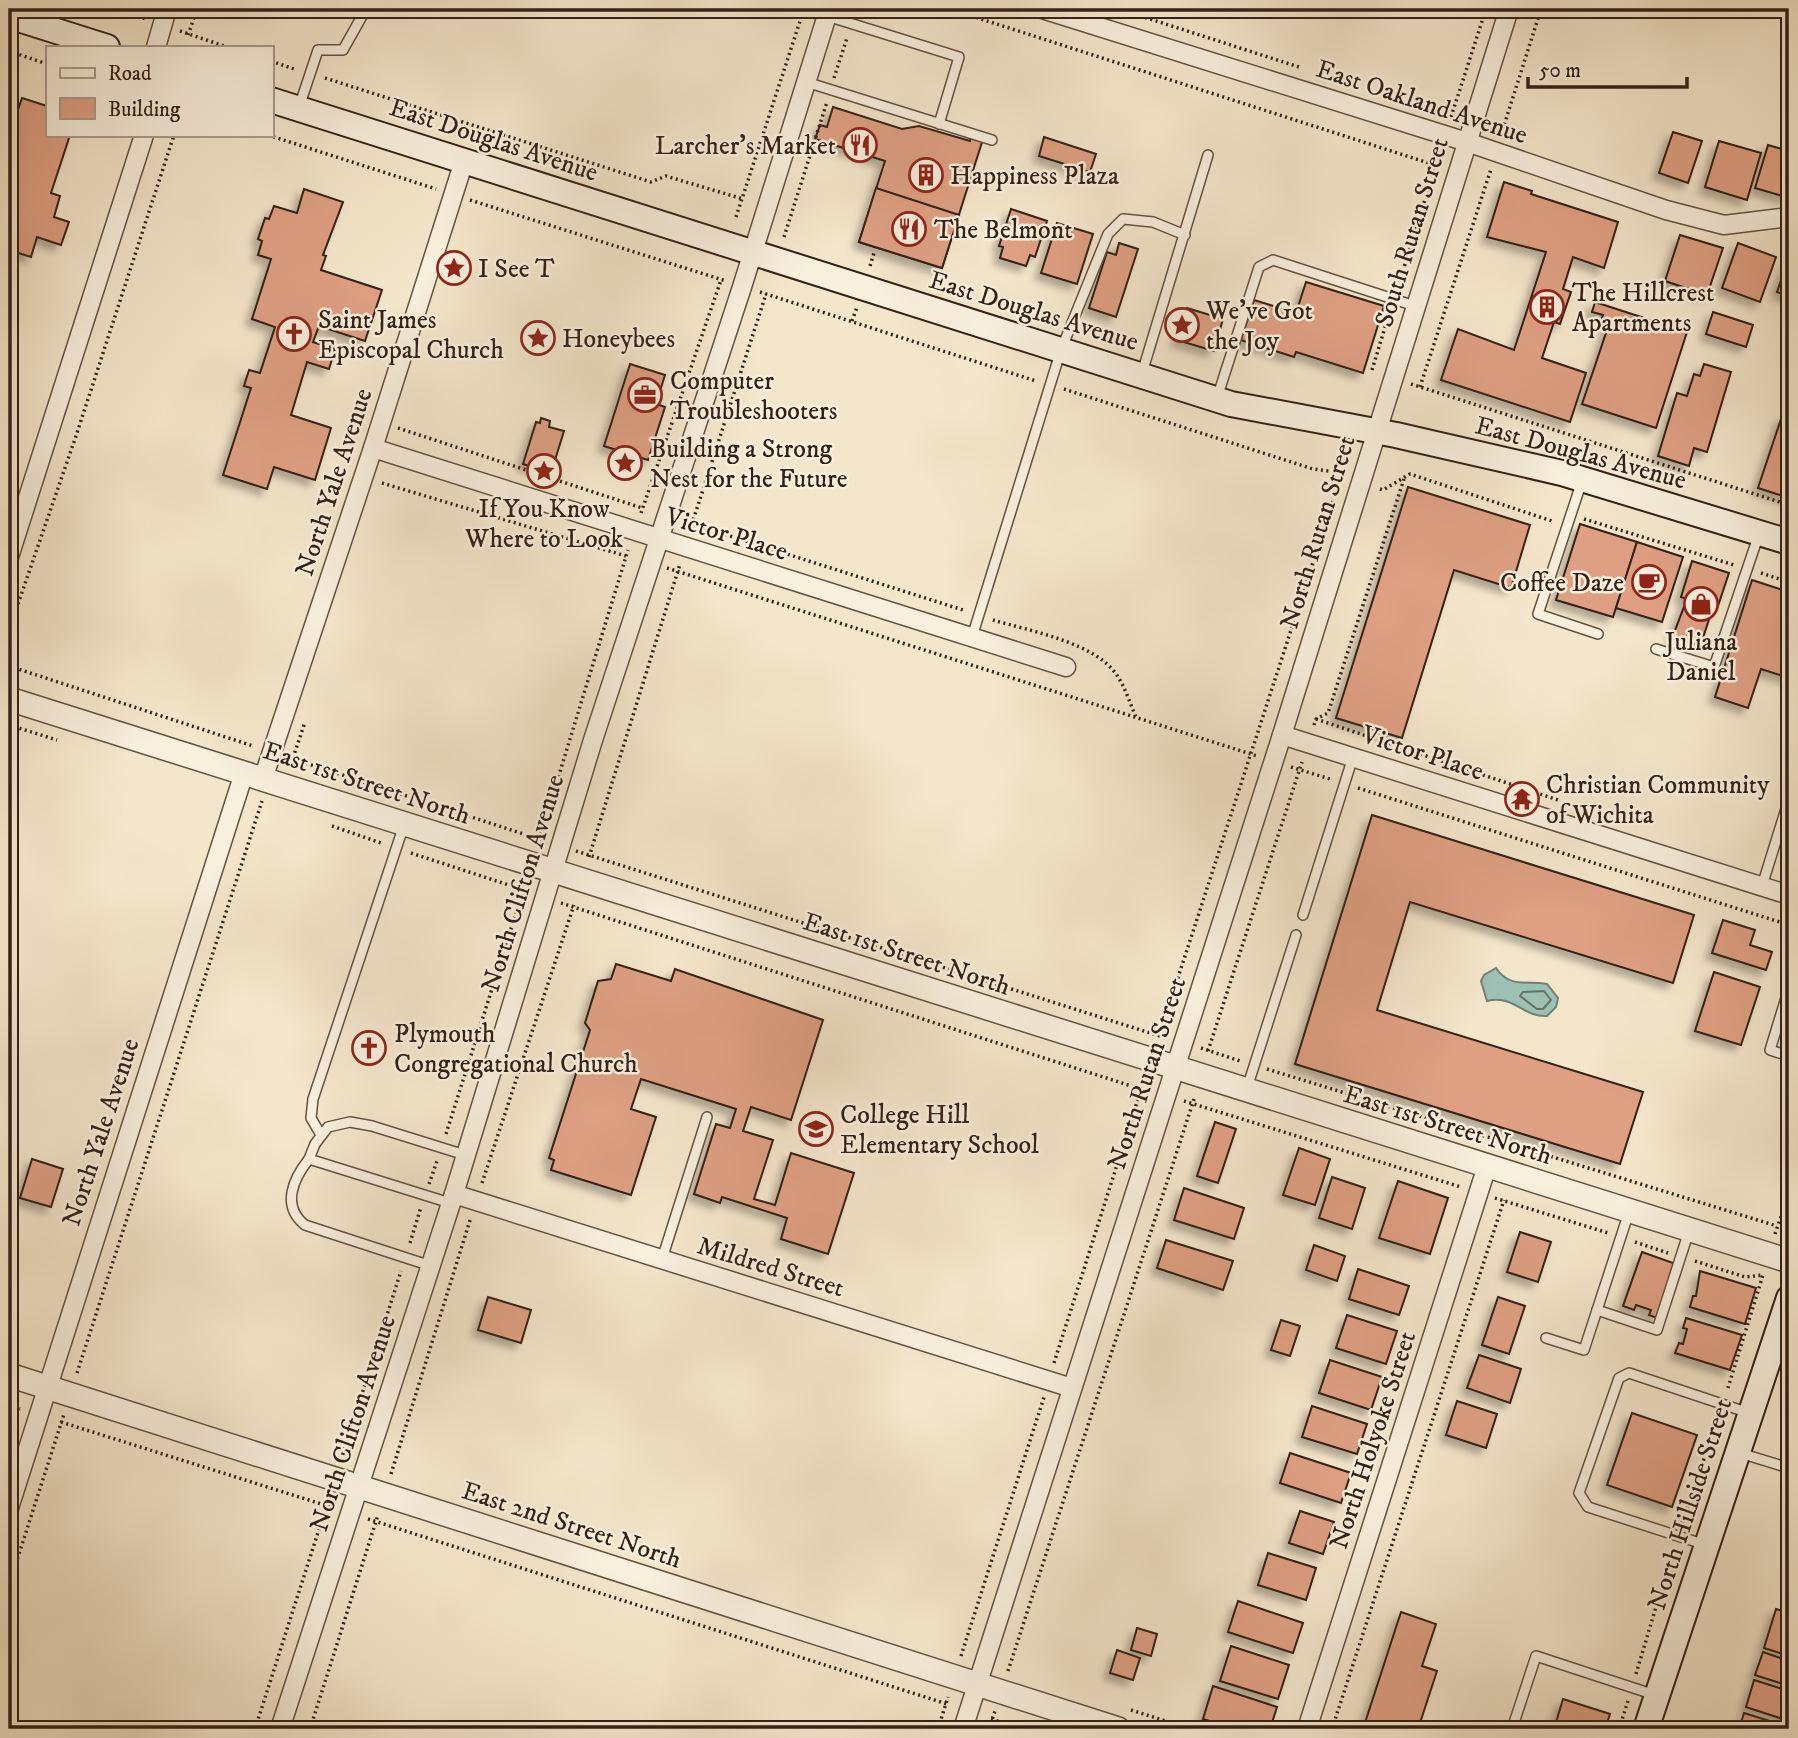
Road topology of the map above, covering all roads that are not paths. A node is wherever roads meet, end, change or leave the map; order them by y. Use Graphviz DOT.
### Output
graph roads {
  1 [pos="167,9"];
  2 [pos="366,9"];
  3 [pos="1042,9"];
  4 [pos="1509,9"];
  5 [pos="828,12"];
  6 [pos="9,16"];
  7 [pos="104,46"];
  8 [pos="156,46"];
  9 [pos="806,82"];
  10 [pos="273,101"];
  11 [pos="298,108"];
  12 [pos="939,124"];
  13 [pos="144,136"];
  14 [pos="992,140"];
  15 [pos="1467,142"];
  16 [pos="1208,155"];
  17 [pos="464,161"];
  18 [pos="1789,217"];
  19 [pos="1185,235"];
  20 [pos="752,253"];
  21 [pos="1415,306"];
  22 [pos="1061,350"];
  23 [pos="1142,375"];
  24 [pos="1217,399"];
  25 [pos="1376,431"];
  26 [pos="382,451"];
  27 [pos="1583,479"];
  28 [pos="1759,533"];
  29 [pos="659,539"];
  30 [pos="1789,541"];
  31 [pos="9,557"];
  32 [pos="1598,634"];
  33 [pos="972,637"];
  34 [pos="1656,649"];
  35 [pos="1066,667"];
  36 [pos="9,699"];
  37 [pos="1282,734"];
  38 [pos="1353,757"];
  39 [pos="261,778"];
  40 [pos="1789,799"];
  41 [pos="404,824"];
  42 [pos="542,867"];
  43 [pos="1762,886"];
  44 [pos="1789,895"];
  45 [pos="1303,915"];
  46 [pos="1296,935"];
  47 [pos="1789,988"];
  48 [pos="1789,1056"];
  49 [pos="1175,1067"];
  50 [pos="1247,1090"];
  51 [pos="706,1117"];
  52 [pos="321,1135"];
  53 [pos="465,1155"];
  54 [pos="309,1159"];
  55 [pos="1487,1166"];
  56 [pos="452,1199"];
  57 [pos="1630,1211"];
  58 [pos="1690,1230"];
  59 [pos="662,1259"];
  60 [pos="1789,1261"];
  61 [pos="431,1266"];
  62 [pos="1789,1298"];
  63 [pos="1597,1310"];
  64 [pos="1546,1338"];
  65 [pos="9,1375"];
  66 [pos="46,1387"];
  67 [pos="1072,1388"];
  68 [pos="1751,1413"];
  69 [pos="1738,1452"];
  70 [pos="1789,1468"];
  71 [pos="359,1485"];
  72 [pos="9,1508"];
  73 [pos="1707,1545"];
  74 [pos="977,1684"];
  75 [pos="1657,1696"];
  76 [pos="280,1729"];
  77 [pos="963,1729"];
  78 [pos="1118,1729"];
  79 [pos="1307,1729"];
  80 [pos="1512,1729"];
  81 [pos="1646,1729"];
  1 -- 8 [label="street"];
  2 -- 11 [label="lane"];
  3 -- 15 [label="street, East Oakland Avenue"];
  4 -- 15 [label="street, South Rutan Street"];
  5 -- 9 [label="street, North Clifton Avenue"];
  5 -- 12 [label="lane"];
  6 -- 7 [label="main road"];
  9 -- 12 [label="lane"];
  9 -- 20 [label="street, North Clifton Avenue"];
  10 -- 11 [label="main road, East Douglas Avenue"];
  11 -- 17 [label="main road, East Douglas Avenue"];
  12 -- 14 [label="lane"];
  13 -- 31 [label="street"];
  15 -- 18 [label="street, East Oakland Avenue"];
  15 -- 21 [label="street, South Rutan Street"];
  16 -- 19 [label="lane"];
  17 -- 20 [label="main road, East Douglas Avenue"];
  17 -- 26 [label="street, North Yale Avenue"];
  19 -- 22 [label="lane"];
  19 -- 23 [label="lane"];
  20 -- 22 [label="main road, East Douglas Avenue"];
  20 -- 29 [label="street, North Clifton Avenue"];
  21 -- 24 [label="lane"];
  21 -- 25 [label="street, South Rutan Street"];
  22 -- 23 [label="main road, East Douglas Avenue"];
  22 -- 33 [label="lane"];
  23 -- 24 [label="main road, East Douglas Avenue"];
  24 -- 25 [label="main road, East Douglas Avenue"];
  25 -- 27 [label="main road, East Douglas Avenue"];
  25 -- 37 [label="street, North Rutan Street"];
  26 -- 29 [label="street, Victor Place"];
  26 -- 39 [label="street, North Yale Avenue"];
  27 -- 28 [label="main road, East Douglas Avenue"];
  27 -- 32 [label="lane"];
  28 -- 30 [label="main road, East Douglas Avenue"];
  28 -- 34 [label="lane"];
  29 -- 33 [label="street, Victor Place"];
  29 -- 42 [label="street, North Clifton Avenue"];
  33 -- 35 [label="street, Victor Place"];
  36 -- 39 [label="street, East 1st Street North"];
  37 -- 38 [label="street, Victor Place"];
  37 -- 49 [label="street, North Rutan Street"];
  38 -- 43 [label="street, Victor Place"];
  38 -- 45 [label="lane"];
  39 -- 41 [label="street, East 1st Street North"];
  39 -- 66 [label="street, North Yale Avenue"];
  40 -- 43 [label="lane"];
  41 -- 42 [label="street, East 1st Street North"];
  41 -- 52 [label="lane"];
  42 -- 49 [label="street, East 1st Street North"];
  42 -- 53 [label="street, North Clifton Avenue"];
  43 -- 44 [label="street, Victor Place"];
  46 -- 50 [label="lane"];
  47 -- 48 [label="lane"];
  49 -- 50 [label="street, East 1st Street North"];
  49 -- 67 [label="street, North Rutan Street"];
  50 -- 55 [label="street, East 1st Street North"];
  51 -- 59 [label="lane"];
  52 -- 53 [label="lane"];
  52 -- 54 [label="lane"];
  53 -- 56 [label="street, North Clifton Avenue"];
  54 -- 56 [label="lane"];
  54 -- 61 [label="lane"];
  55 -- 57 [label="street, East 1st Street North"];
  55 -- 79 [label="street, North Holyoke Street"];
  56 -- 59 [label="street, Mildred Street"];
  56 -- 61 [label="street, North Clifton Avenue"];
  57 -- 58 [label="street, East 1st Street North"];
  57 -- 63 [label="lane"];
  58 -- 60 [label="street, East 1st Street North"];
  58 -- 63 [label="lane"];
  59 -- 67 [label="street, Mildred Street"];
  61 -- 71 [label="street, North Clifton Avenue"];
  62 -- 68 [label="main road, North Hillside Street"];
  63 -- 64 [label="lane"];
  65 -- 66 [label="street, East 2nd Street North"];
  66 -- 71 [label="street, East 2nd Street North"];
  66 -- 72 [label="street, North Yale Avenue"];
  67 -- 74 [label="street, North Rutan Street"];
  68 -- 69 [label="main road, North Hillside Street"];
  68 -- 73 [label="lane"];
  69 -- 70 [label="lane"];
  69 -- 73 [label="main road, North Hillside Street"];
  71 -- 74 [label="street, East 2nd Street North"];
  71 -- 76 [label="street, North Clifton Avenue"];
  73 -- 75 [label="main road, North Hillside Street"];
  74 -- 77 [label="street, North Rutan Street"];
  74 -- 78 [label="street, East 2nd Street North"];
  75 -- 80 [label="lane"];
  75 -- 81 [label="main road, North Hillside Street"];
}
